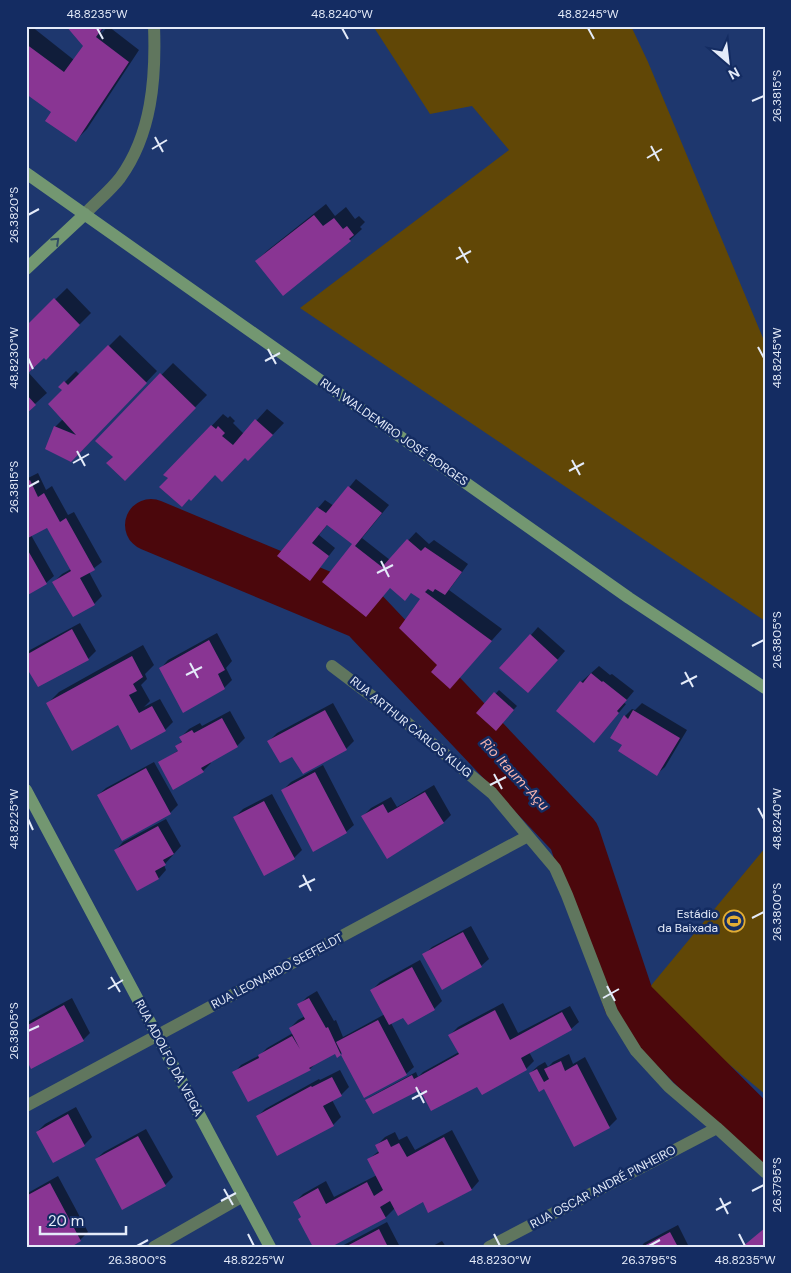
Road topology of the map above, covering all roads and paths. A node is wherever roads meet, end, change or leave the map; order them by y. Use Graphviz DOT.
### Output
graph roads {
  1 [pos="154,26"];
  2 [pos="26,173"];
  3 [pos="85,214"];
  4 [pos="26,269"];
  5 [pos="332,666"];
  6 [pos="765,688"];
  7 [pos="26,790"];
  8 [pos="528,836"];
  9 [pos="157,1035"];
  10 [pos="26,1106"];
  11 [pos="717,1128"];
  12 [pos="765,1172"];
  13 [pos="243,1196"];
  14 [pos="154,1247"];
  15 [pos="270,1247"];
  16 [pos="489,1247"];
  1 -- 3 [label="street"];
  2 -- 3 [label="main road, RUA WALDEMIRO JOSÉ BORGES"];
  4 -- 3 [label="main road, one-way"];
  3 -- 6 [label="main road, RUA WALDEMIRO JOSÉ BORGES"];
  5 -- 8 [label="street, RUA ARTHUR CARLOS KLUG"];
  7 -- 9 [label="main road, RUA ADOLFO DA VEIGA"];
  8 -- 9 [label="street, RUA LEONARDO SEEFELDT"];
  8 -- 11 [label="street, RUA ARTHUR CARLOS KLUG"];
  9 -- 10 [label="street, RUA LEONARDO SEEFELDT"];
  9 -- 13 [label="main road, RUA ADOLFO DA VEIGA"];
  11 -- 12 [label="street, RUA ARTHUR CARLOS KLUG"];
  11 -- 16 [label="street, RUA OSCAR ANDRÉ PINHEIRO"];
  13 -- 14 [label="street"];
  13 -- 15 [label="main road, RUA ADOLFO DA VEIGA"];
}
